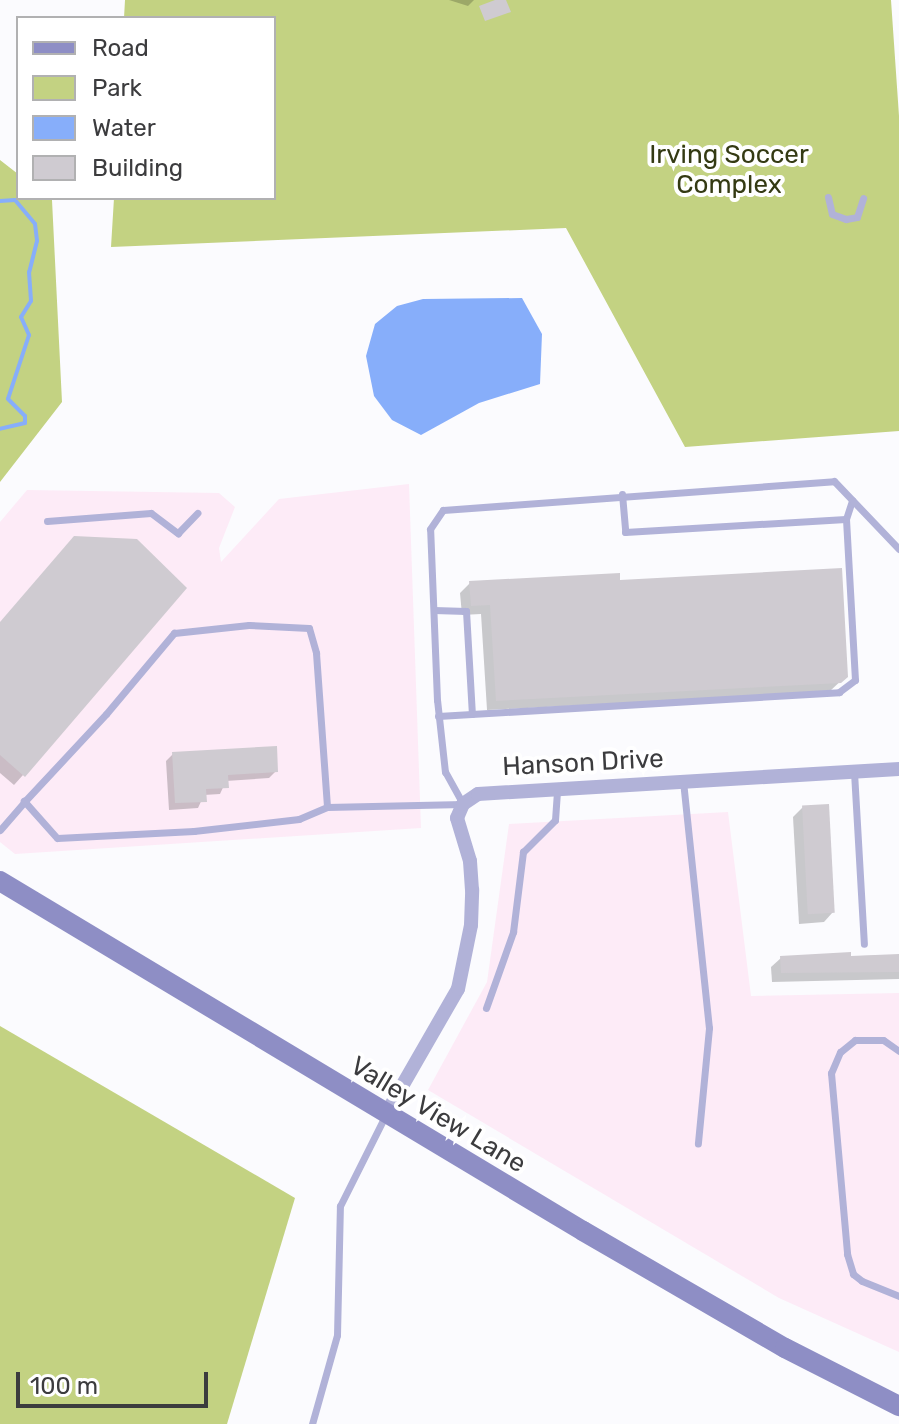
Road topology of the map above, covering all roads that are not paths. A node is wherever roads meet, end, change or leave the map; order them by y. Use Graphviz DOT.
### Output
graph roads {
  1 [pos="828,197"];
  2 [pos="863,198"];
  3 [pos="622,494"];
  4 [pos="852,500"];
  5 [pos="197,513"];
  6 [pos="846,519"];
  7 [pos="47,521"];
  8 [pos="899,549"];
  9 [pos="434,610"];
  10 [pos="472,714"];
  11 [pos="438,716"];
  12 [pos="899,769"];
  13 [pos="854,772"];
  14 [pos="683,781"];
  15 [pos="558,788"];
  16 [pos="24,801"];
  17 [pos="463,804"];
  18 [pos="327,807"];
  19 [pos="0,830"];
  20 [pos="0,881"];
  21 [pos="864,944"];
  22 [pos="486,1008"];
  23 [pos="899,1051"];
  24 [pos="386,1114"];
  25 [pos="698,1143"];
  26 [pos="899,1296"];
  27 [pos="856,1384"];
  28 [pos="899,1394"];
  29 [pos="899,1406"];
  30 [pos="312,1424"];
  1 -- 2 [label="lane"];
  3 -- 4 [label="lane"];
  3 -- 6 [label="lane"];
  3 -- 9 [label="lane"];
  4 -- 6 [label="lane"];
  4 -- 8 [label="lane"];
  5 -- 7 [label="lane"];
  6 -- 10 [label="lane"];
  9 -- 10 [label="lane"];
  9 -- 11 [label="lane"];
  10 -- 11 [label="lane"];
  11 -- 17 [label="lane"];
  12 -- 13 [label="street, Hanson Drive"];
  13 -- 14 [label="street, Hanson Drive"];
  13 -- 21 [label="lane"];
  14 -- 15 [label="street, Hanson Drive"];
  14 -- 25 [label="lane"];
  15 -- 17 [label="street, Hanson Drive"];
  15 -- 22 [label="lane"];
  16 -- 18 [label="lane"];
  16 -- 18 [label="lane"];
  16 -- 19 [label="lane"];
  17 -- 18 [label="lane"];
  17 -- 24 [label="street"];
  20 -- 24 [label="main road, Valley View Lane"];
  23 -- 26 [label="lane"];
  24 -- 27 [label="main road, Valley View Lane"];
  24 -- 30 [label="lane"];
  27 -- 28 [label="main road, Valley View Lane"];
  27 -- 29 [label="main road, Valley View Lane"];
}
